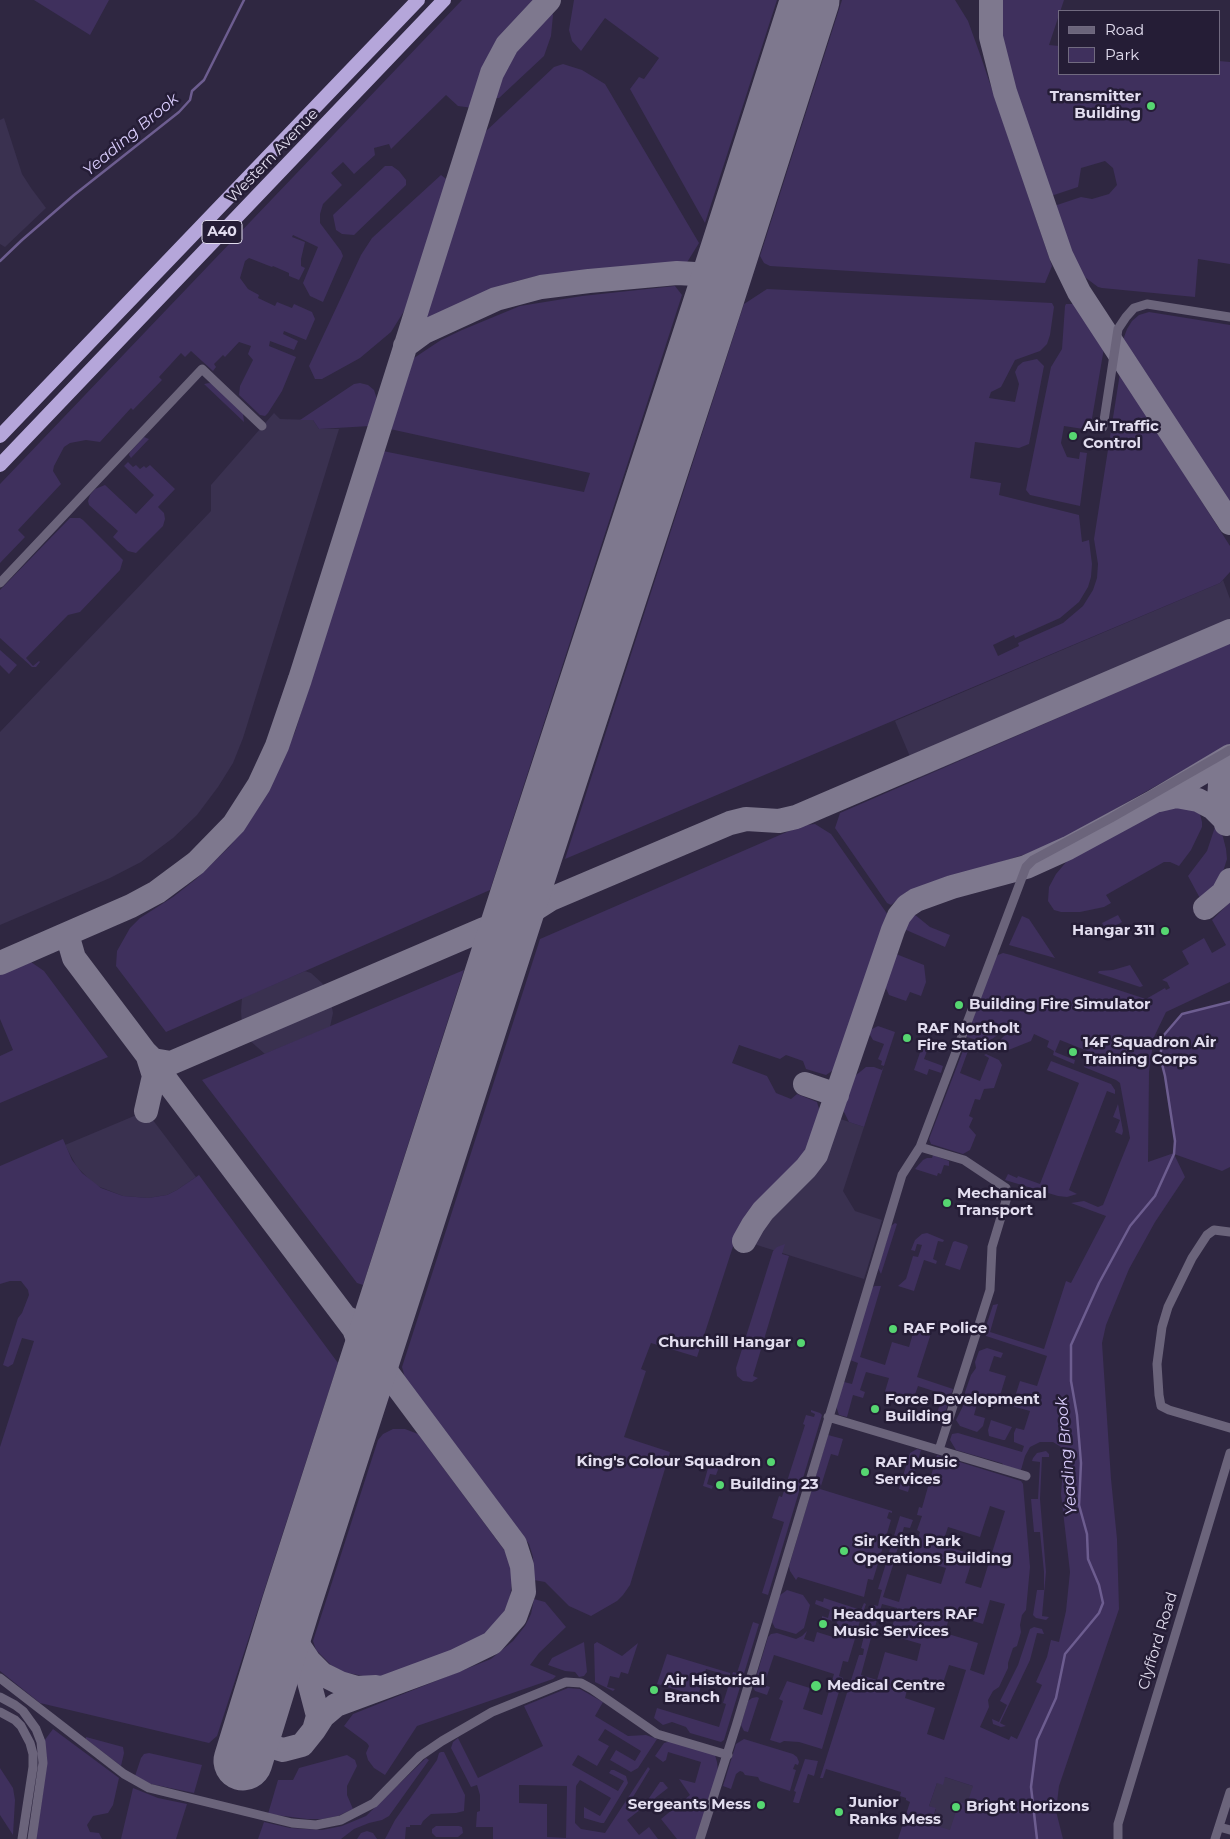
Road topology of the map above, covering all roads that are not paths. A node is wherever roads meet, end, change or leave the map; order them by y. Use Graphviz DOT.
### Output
graph roads {
  1 [pos="418,0"];
  2 [pos="444,0"];
  3 [pos="1230,318"];
  4 [pos="262,426"];
  5 [pos="1103,427"];
  6 [pos="0,436"];
  7 [pos="0,464"];
  8 [pos="0,583"];
  9 [pos="1230,750"];
  10 [pos="920,1147"];
  11 [pos="1230,1232"];
  12 [pos="828,1417"];
  13 [pos="1230,1428"];
  14 [pos="939,1450"];
  15 [pos="1230,1452"];
  16 [pos="1026,1476"];
  17 [pos="0,1678"];
  18 [pos="0,1697"];
  19 [pos="0,1712"];
  20 [pos="728,1755"];
  21 [pos="1230,1792"];
  22 [pos="1219,1827"];
  23 [pos="1230,1830"];
  24 [pos="22,1839"];
  25 [pos="32,1839"];
  26 [pos="700,1839"];
  27 [pos="1118,1839"];
  28 [pos="1215,1839"];
  1 -- 6 [label="highway, Western Avenue / A40"];
  2 -- 7 [label="highway, Western Avenue / A40"];
  3 -- 5 [label="street"];
  4 -- 8 [label="street"];
  9 -- 10 [label="street"];
  10 -- 12 [label="street"];
  10 -- 14 [label="street"];
  11 -- 13 [label="street"];
  12 -- 14 [label="street"];
  12 -- 20 [label="street"];
  14 -- 16 [label="street"];
  15 -- 27 [label="street, Clyfford Road"];
  17 -- 20 [label="street"];
  18 -- 25 [label="street"];
  19 -- 24 [label="street"];
  20 -- 26 [label="street"];
  21 -- 22 [label="street"];
  22 -- 23 [label="street"];
  22 -- 28 [label="street"];
}
